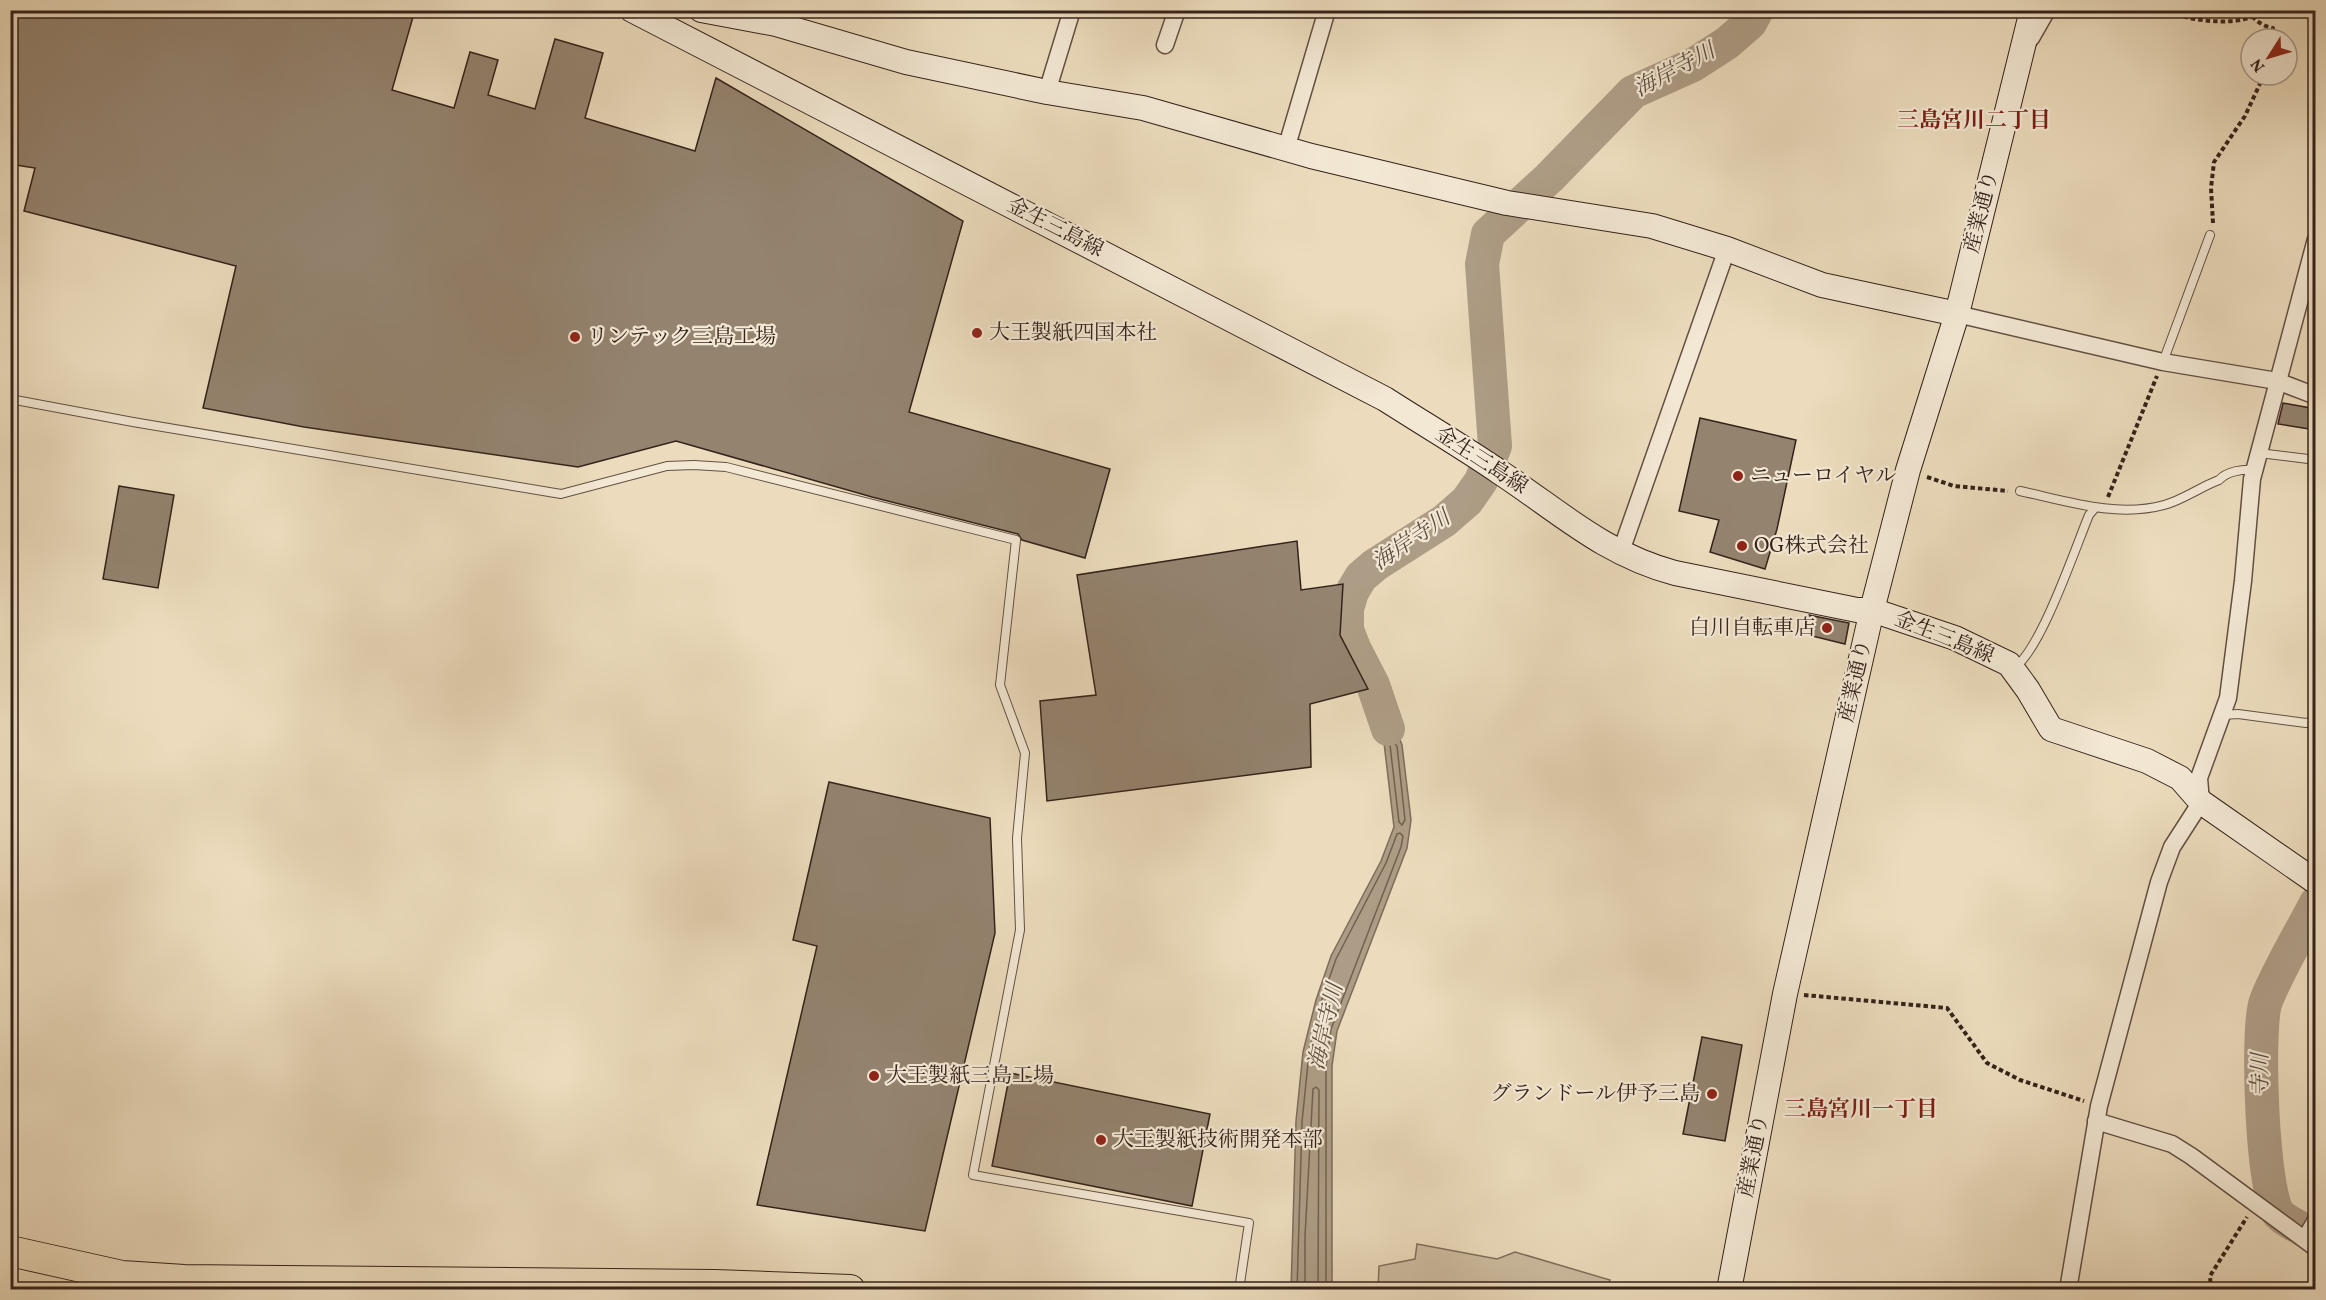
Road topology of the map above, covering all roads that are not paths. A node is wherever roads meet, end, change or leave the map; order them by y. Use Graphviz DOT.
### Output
graph roads {
  1 [pos="632,10"];
  2 [pos="701,10"];
  3 [pos="1072,10"];
  4 [pos="1177,10"];
  5 [pos="1327,10"];
  6 [pos="2032,10"];
  7 [pos="2047,10"];
  8 [pos="1165,45"];
  9 [pos="2021,55"];
  10 [pos="1047,92"];
  11 [pos="1286,149"];
  12 [pos="2210,235"];
  13 [pos="2316,239"];
  14 [pos="1727,249"];
  15 [pos="1957,314"];
  16 [pos="2163,362"];
  17 [pos="2277,381"];
  18 [pos="2316,396"];
  19 [pos="10,399"];
  20 [pos="2259,453"];
  21 [pos="2316,460"];
  22 [pos="2254,470"];
  23 [pos="2020,491"];
  24 [pos="2095,508"];
  25 [pos="1620,554"];
  26 [pos="1872,610"];
  27 [pos="2012,669"];
  28 [pos="2223,715"];
  29 [pos="2316,721"];
  30 [pos="2201,802"];
  31 [pos="2316,882"];
  32 [pos="2098,1113"];
  33 [pos="2315,1221"];
  34 [pos="2310,1243"];
  35 [pos="10,1251"];
  36 [pos="119,1283"];
  37 [pos="455,1286"];
  38 [pos="714,1287"];
  39 [pos="850,1290"];
  40 [pos="1239,1290"];
  41 [pos="1729,1290"];
  42 [pos="2068,1290"];
  1 -- 25 [label="street, 金生三島線"];
  2 -- 10 [label="street"];
  3 -- 10 [label="street"];
  4 -- 8 [label="street"];
  5 -- 11 [label="street"];
  6 -- 9 [label="street, 産業通り"];
  7 -- 9 [label="street"];
  9 -- 15 [label="street, 産業通り"];
  10 -- 11 [label="street"];
  11 -- 14 [label="street"];
  12 -- 16 [label="lane"];
  13 -- 17 [label="street"];
  14 -- 15 [label="street"];
  14 -- 25 [label="street"];
  15 -- 16 [label="street"];
  15 -- 26 [label="street, 産業通り"];
  16 -- 17 [label="street"];
  17 -- 18 [label="street"];
  17 -- 20 [label="street"];
  19 -- 40 [label="lane"];
  20 -- 21 [label="lane"];
  20 -- 22 [label="street"];
  22 -- 24 [label="lane"];
  22 -- 28 [label="street"];
  23 -- 24 [label="lane"];
  24 -- 27 [label="lane"];
  25 -- 26 [label="street, 金生三島線"];
  26 -- 27 [label="street, 金生三島線"];
  26 -- 41 [label="street, 産業通り"];
  27 -- 30 [label="street, 金生三島線"];
  28 -- 29 [label="lane"];
  28 -- 30 [label="street"];
  30 -- 31 [label="street, 金生三島線"];
  30 -- 32 [label="street"];
  32 -- 34 [label="street"];
  32 -- 42 [label="street"];
  33 -- 34 [label="street"];
  35 -- 36 [label="highway"];
  36 -- 37 [label="highway"];
  37 -- 38 [label="highway"];
  38 -- 39 [label="highway"];
}
